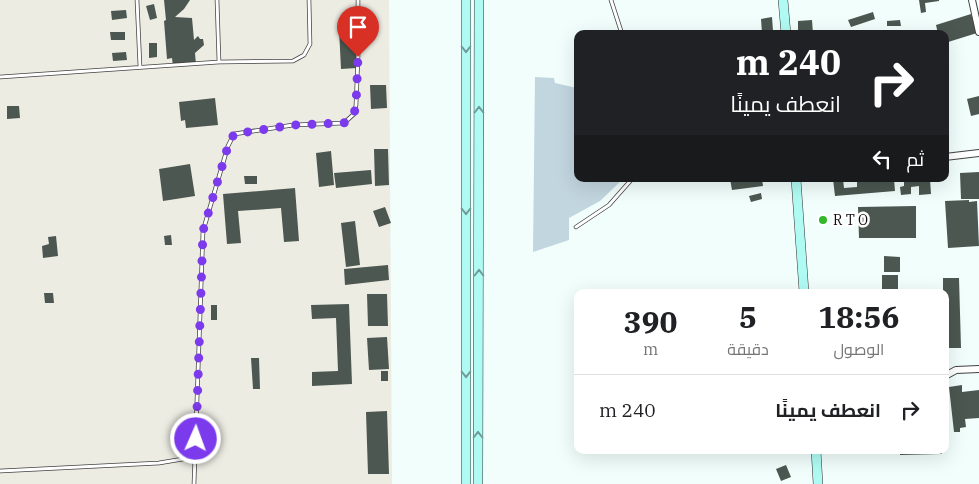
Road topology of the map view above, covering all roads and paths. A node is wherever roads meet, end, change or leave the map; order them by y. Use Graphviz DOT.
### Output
graph roads {
  1 [pos="137,0"];
  2 [pos="217,0"];
  3 [pos="308,0"];
  4 [pos="358,0"];
  5 [pos="466,0"];
  6 [pos="479,0"];
  7 [pos="611,0"];
  8 [pos="784,0"];
  9 [pos="972,0"];
  10 [pos="621,30"];
  11 [pos="786,30"];
  12 [pos="979,32"];
  13 [pos="219,62"];
  14 [pos="140,67"];
  15 [pos="0,77"];
  16 [pos="979,153"];
  17 [pos="949,157"];
  18 [pos="629,182"];
  19 [pos="796,182"];
  20 [pos="576,227"];
  21 [pos="804,289"];
  22 [pos="979,369"];
  23 [pos="949,374"];
  24 [pos="816,454"];
  25 [pos="195,458"];
  26 [pos="0,471"];
  27 [pos="194,484"];
  28 [pos="466,484"];
  29 [pos="478,484"];
  30 [pos="818,484"];
  1 -- 14 [label="lane"];
  2 -- 13 [label="lane"];
  3 -- 13 [label="lane"];
  4 -- 25 [label="lane"];
  5 -- 28 [label="main road, one-way"];
  29 -- 6 [label="main road, one-way"];
  7 -- 10 [label="lane"];
  8 -- 11 [label="main road"];
  9 -- 12 [label="street"];
  13 -- 14 [label="lane"];
  14 -- 15 [label="lane"];
  16 -- 17 [label="street"];
  18 -- 20 [label="lane"];
  19 -- 21 [label="main road"];
  22 -- 23 [label="street"];
  24 -- 30 [label="main road"];
  25 -- 26 [label="lane"];
  25 -- 27 [label="lane"];
}
